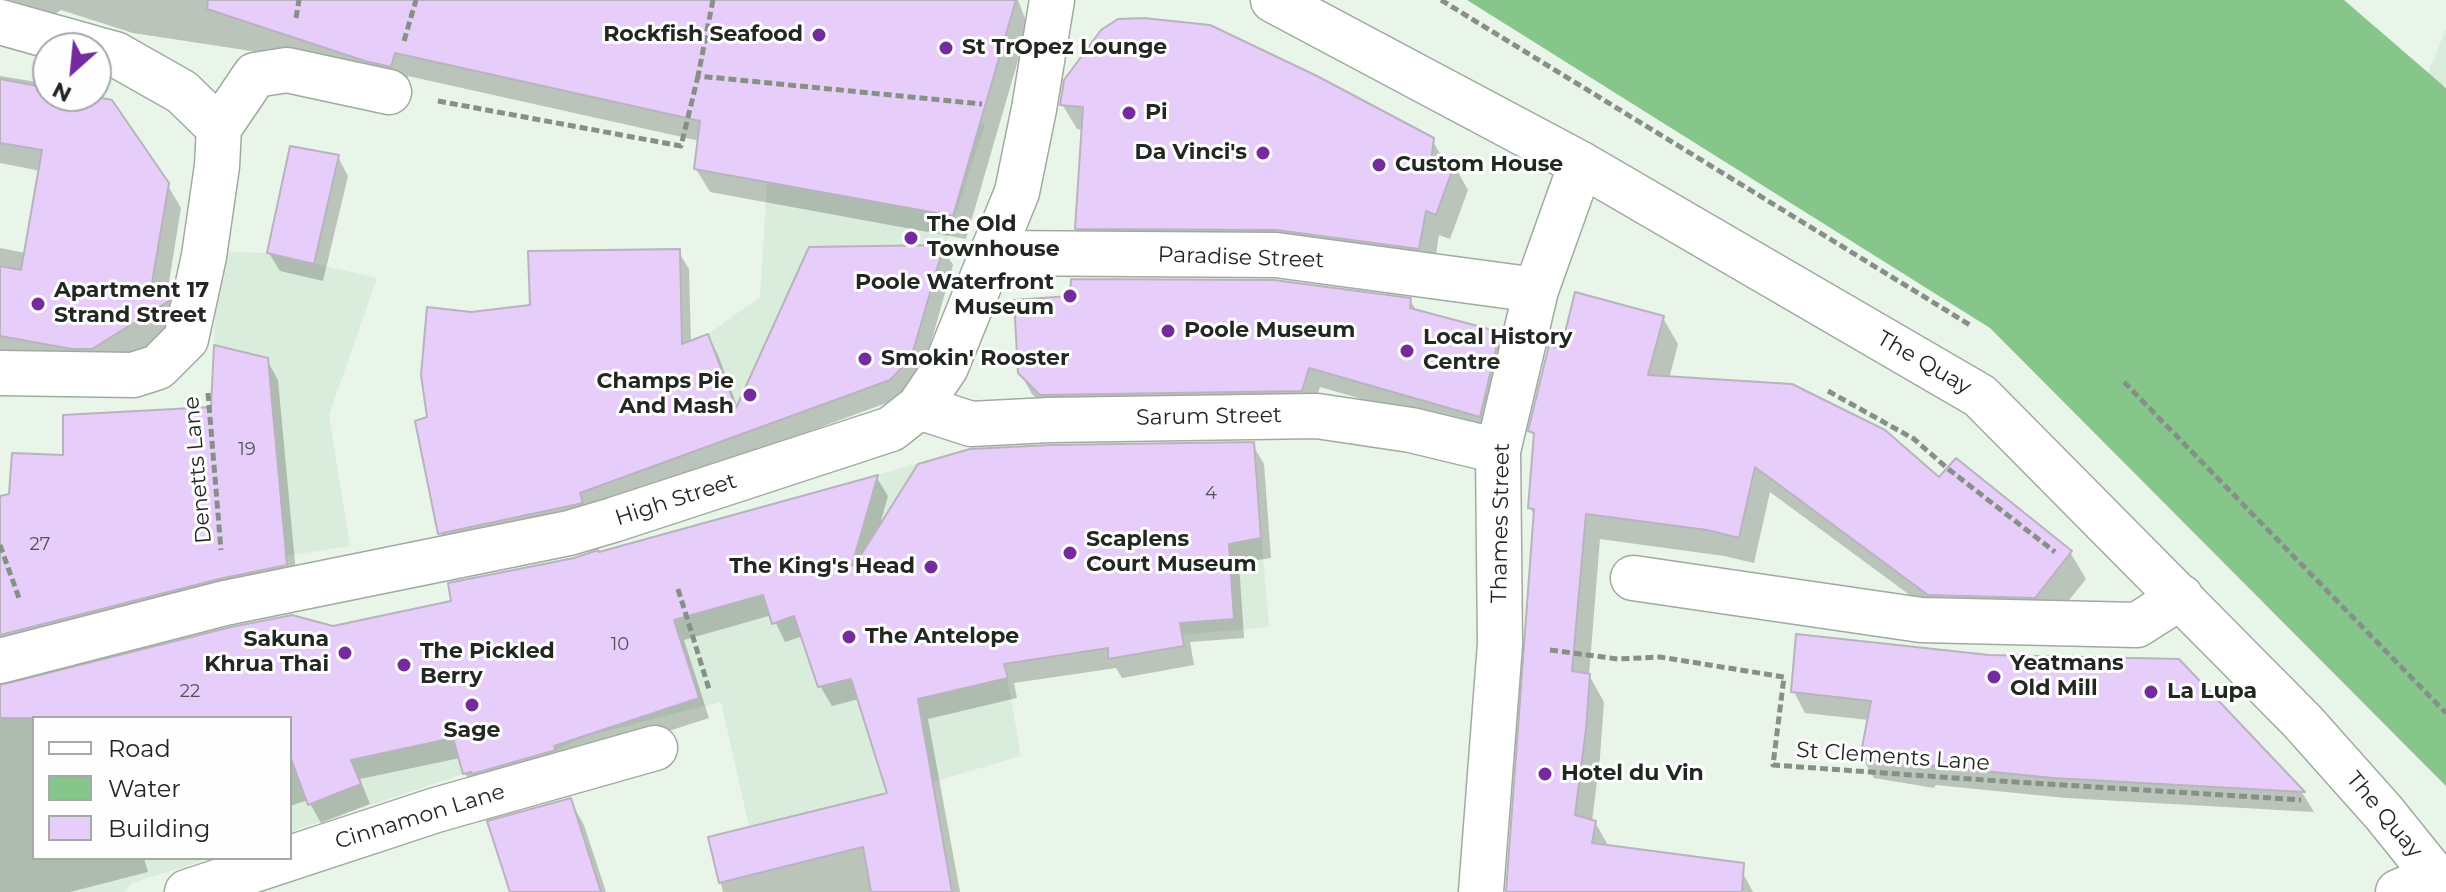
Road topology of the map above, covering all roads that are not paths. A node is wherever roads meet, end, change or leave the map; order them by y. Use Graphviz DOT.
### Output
graph roads {
  1 [pos="1052,0"];
  2 [pos="1273,0"];
  3 [pos="0,22"];
  4 [pos="36,32"];
  5 [pos="112,53"];
  6 [pos="389,92"];
  7 [pos="219,128"];
  8 [pos="1581,164"];
  9 [pos="993,253"];
  10 [pos="1536,290"];
  11 [pos="0,373"];
  12 [pos="919,407"];
  13 [pos="1498,451"];
  14 [pos="1633,578"];
  15 [pos="2181,597"];
  16 [pos="0,661"];
  17 [pos="655,748"];
  18 [pos="292,857"];
  19 [pos="284,860"];
  20 [pos="2427,886"];
  21 [pos="187,892"];
  22 [pos="1481,892"];
  1 -- 9 [label="street, High Street"];
  2 -- 8 [label="street, The Quay"];
  3 -- 4 [label="street"];
  5 -- 7 [label="street"];
  6 -- 7 [label="street"];
  7 -- 11 [label="street"];
  8 -- 10 [label="street, Thames Street"];
  8 -- 15 [label="street, The Quay"];
  9 -- 10 [label="street, Paradise Street"];
  9 -- 12 [label="street, High Street"];
  10 -- 13 [label="street, Thames Street"];
  12 -- 13 [label="street, Sarum Street"];
  12 -- 16 [label="street, High Street"];
  13 -- 22 [label="street, Thames Street"];
  14 -- 15 [label="street"];
  15 -- 20 [label="street, The Quay"];
  17 -- 18 [label="street, Cinnamon Lane"];
  19 -- 21 [label="street, Cinnamon Lane"];
}
